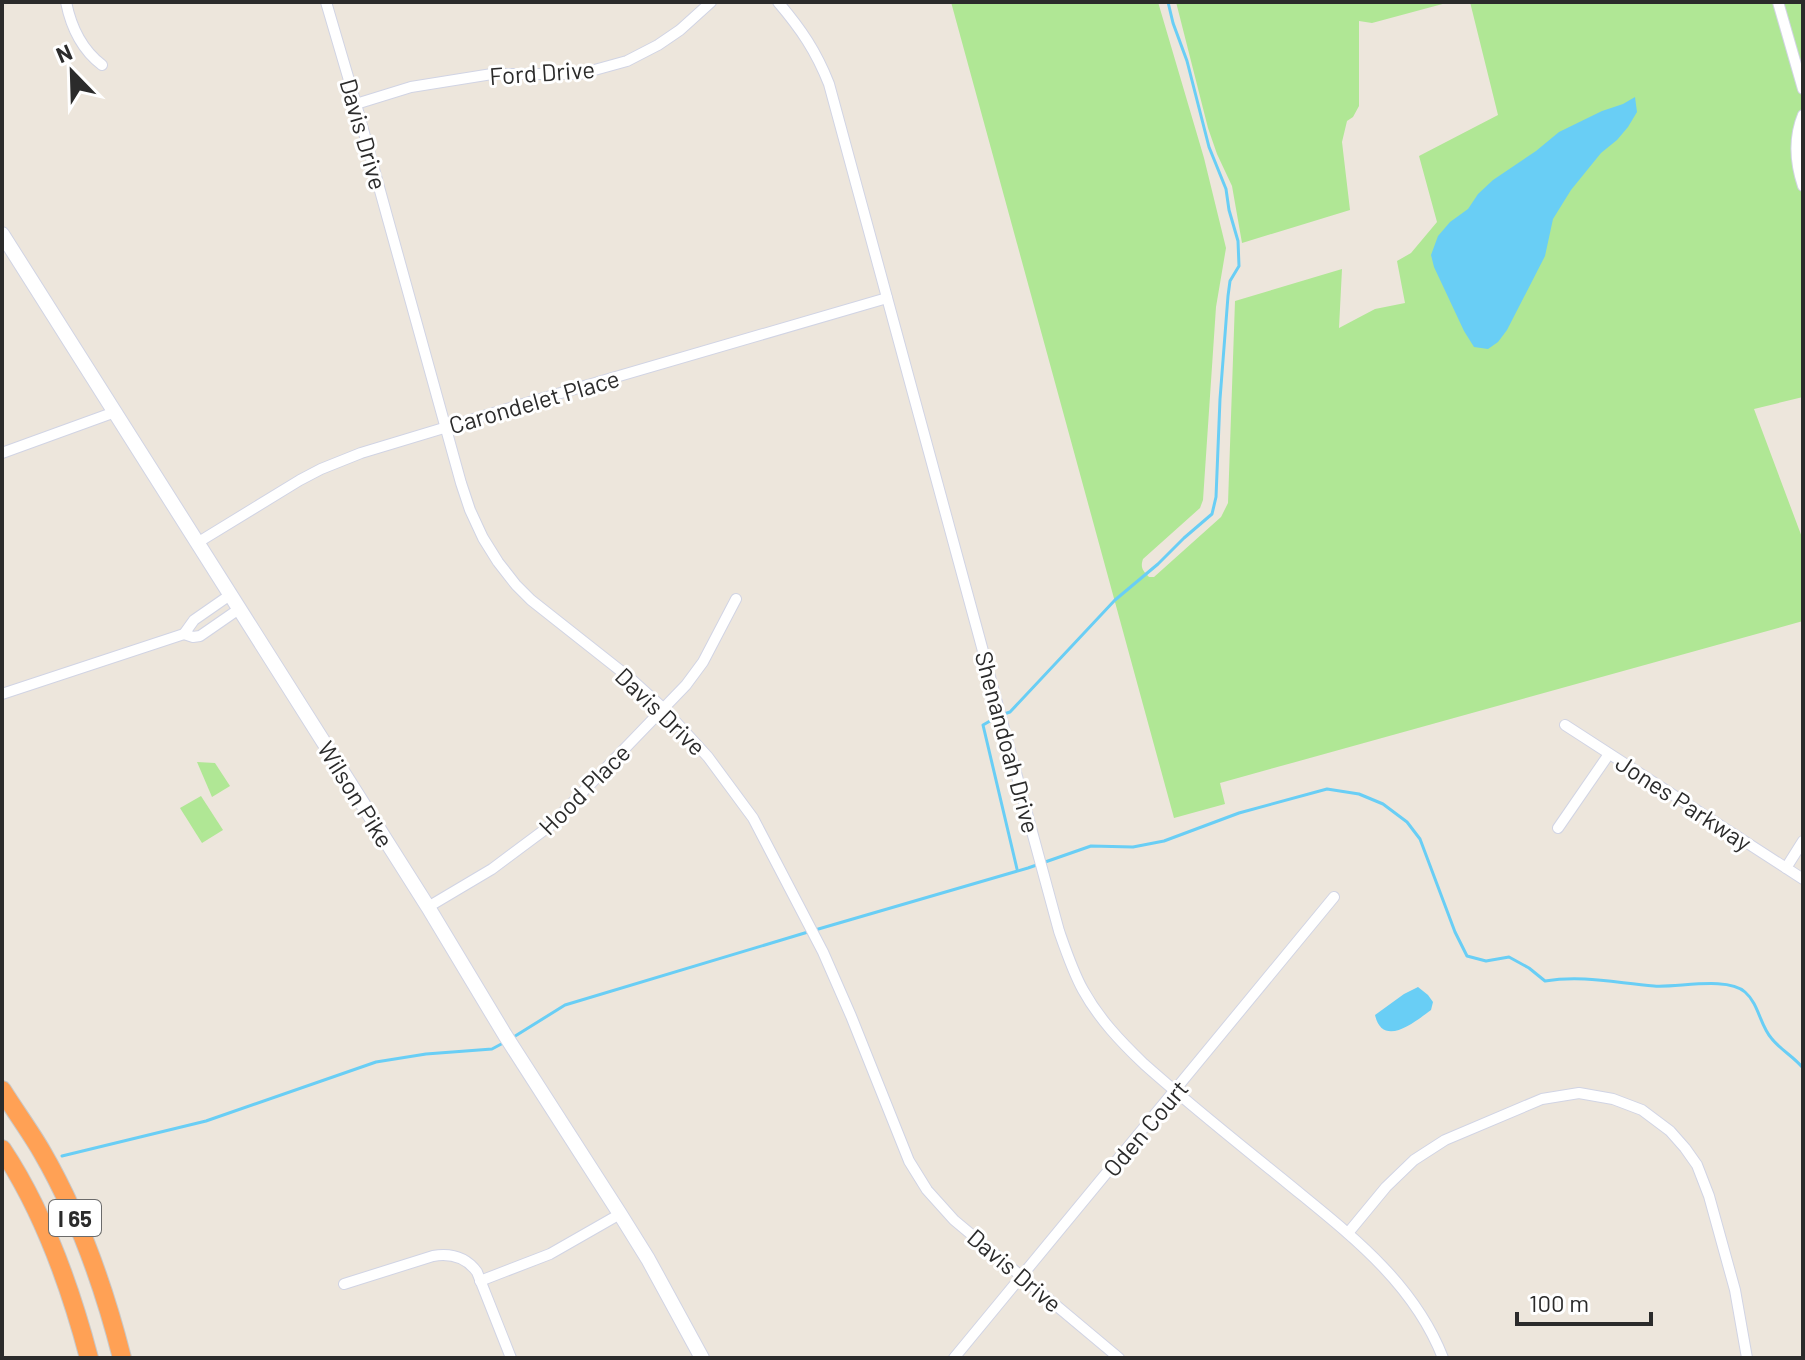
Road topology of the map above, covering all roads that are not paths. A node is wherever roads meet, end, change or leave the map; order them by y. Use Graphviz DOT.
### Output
graph roads {
  1 [pos="66,2"];
  2 [pos="326,2"];
  3 [pos="711,2"];
  4 [pos="778,2"];
  5 [pos="1778,2"];
  6 [pos="102,65"];
  7 [pos="1803,89"];
  8 [pos="356,104"];
  9 [pos="1803,115"];
  10 [pos="1803,186"];
  11 [pos="2,234"];
  12 [pos="887,298"];
  13 [pos="115,412"];
  14 [pos="445,427"];
  15 [pos="2,453"];
  16 [pos="197,543"];
  17 [pos="230,595"];
  18 [pos="736,599"];
  19 [pos="239,609"];
  20 [pos="184,634"];
  21 [pos="2,694"];
  22 [pos="664,709"];
  23 [pos="1565,725"];
  24 [pos="1609,754"];
  25 [pos="1558,828"];
  26 [pos="1803,841"];
  27 [pos="1786,868"];
  28 [pos="1803,879"];
  29 [pos="1334,897"];
  30 [pos="428,907"];
  31 [pos="2,1090"];
  32 [pos="1175,1092"];
  33 [pos="2,1149"];
  34 [pos="620,1214"];
  35 [pos="1348,1233"];
  36 [pos="1022,1275"];
  37 [pos="480,1281"];
  38 [pos="344,1284"];
  39 [pos="89,1358"];
  40 [pos="122,1358"];
  41 [pos="511,1358"];
  42 [pos="702,1358"];
  43 [pos="954,1358"];
  44 [pos="1119,1358"];
  45 [pos="1443,1358"];
  46 [pos="1747,1358"];
  1 -- 6 [label="street"];
  2 -- 8 [label="street, Davis Drive"];
  3 -- 8 [label="street, Ford Drive"];
  4 -- 12 [label="street, Shenandoah Drive"];
  5 -- 7 [label="street"];
  8 -- 14 [label="street, Davis Drive"];
  9 -- 10 [label="street"];
  11 -- 13 [label="main road, Wilson Pike"];
  12 -- 14 [label="street, Carondelet Place"];
  12 -- 32 [label="street, Shenandoah Drive"];
  13 -- 15 [label="street"];
  13 -- 16 [label="main road, Wilson Pike"];
  14 -- 16 [label="street, Carondelet Place"];
  14 -- 22 [label="street, Davis Drive"];
  16 -- 17 [label="main road, Wilson Pike"];
  17 -- 19 [label="main road, Wilson Pike"];
  17 -- 20 [label="street"];
  18 -- 22 [label="street, Hood Place"];
  19 -- 20 [label="street"];
  19 -- 30 [label="main road, Wilson Pike"];
  20 -- 21 [label="street"];
  22 -- 30 [label="street, Hood Place"];
  22 -- 36 [label="street, Davis Drive"];
  23 -- 24 [label="street, Jones Parkway"];
  24 -- 25 [label="street"];
  24 -- 27 [label="street, Jones Parkway"];
  26 -- 27 [label="street"];
  27 -- 28 [label="street, Jones Parkway"];
  29 -- 32 [label="street, Oden Court"];
  30 -- 34 [label="main road, Wilson Pike"];
  31 -- 40 [label="highway, I 65"];
  32 -- 35 [label="street, Shenandoah Drive"];
  32 -- 36 [label="street, Oden Court"];
  33 -- 39 [label="highway, I 65"];
  34 -- 37 [label="street"];
  34 -- 42 [label="main road, Wilson Pike"];
  35 -- 45 [label="street, Shenandoah Drive"];
  35 -- 46 [label="street"];
  36 -- 43 [label="street, Oden Court"];
  36 -- 44 [label="street, Davis Drive"];
  37 -- 38 [label="street"];
  37 -- 41 [label="street"];
}
